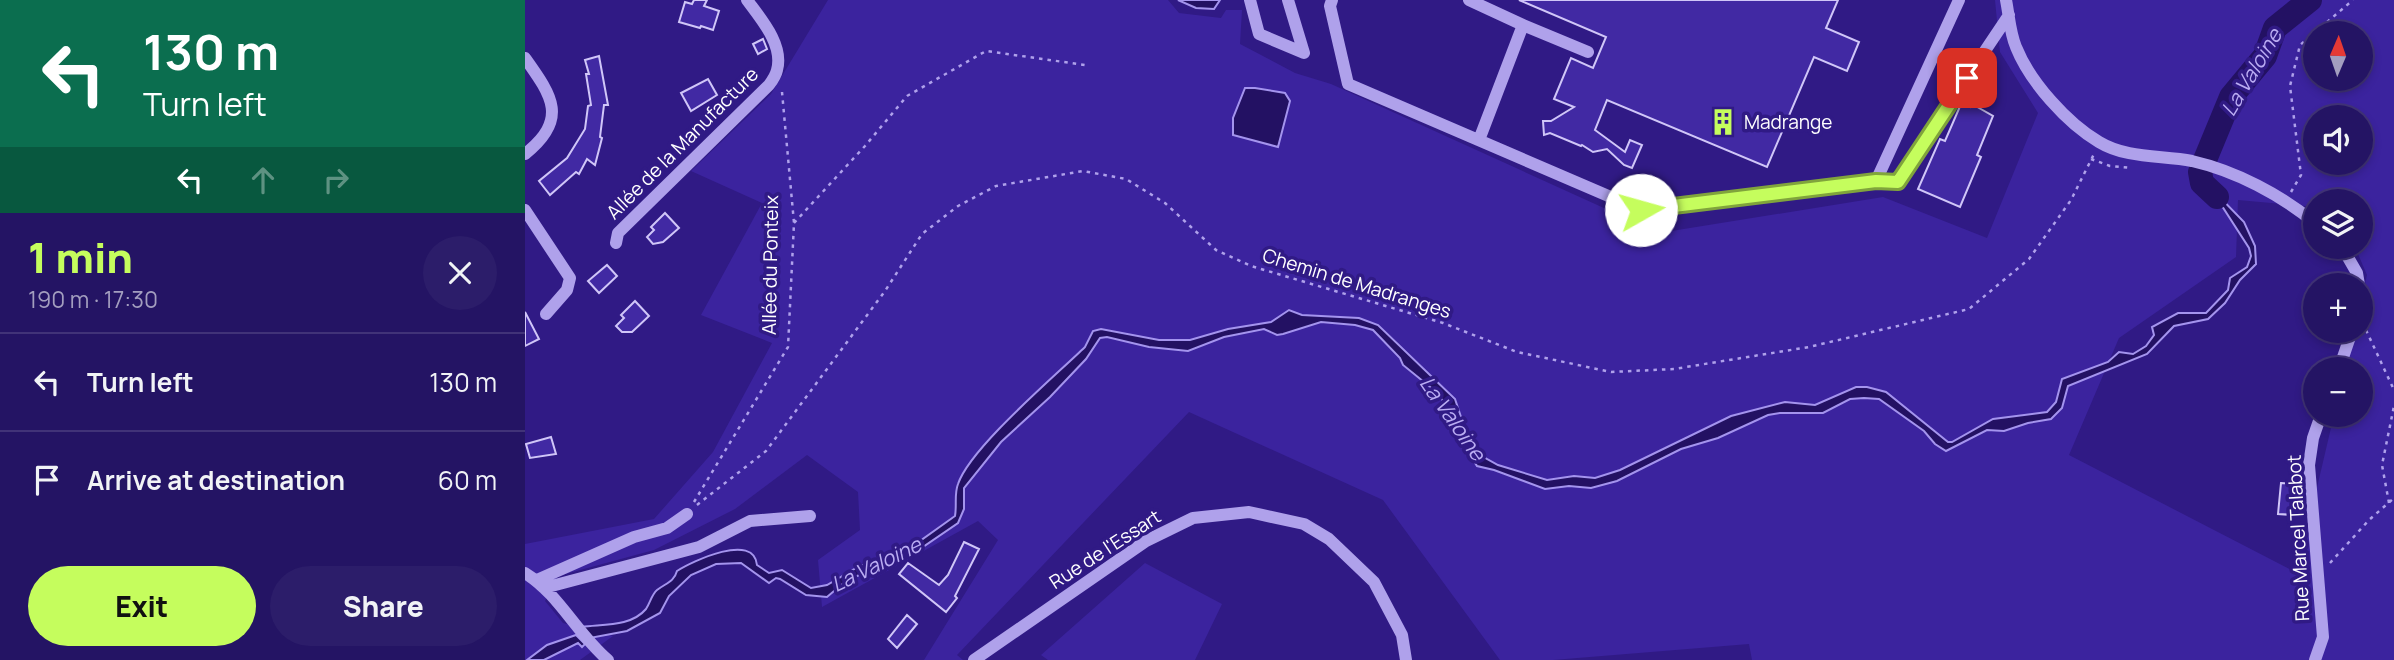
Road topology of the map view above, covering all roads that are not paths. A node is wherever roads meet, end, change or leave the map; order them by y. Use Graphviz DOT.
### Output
graph roads {
  1 [pos="747,0"];
  2 [pos="1250,0"];
  3 [pos="1288,0"];
  4 [pos="1332,0"];
  5 [pos="1469,0"];
  6 [pos="1959,0"];
  7 [pos="2006,0"];
  8 [pos="2009,15"];
  9 [pos="1523,25"];
  10 [pos="1588,52"];
  11 [pos="525,58"];
  12 [pos="1479,141"];
  13 [pos="525,154"];
  14 [pos="1876,181"];
  15 [pos="525,210"];
  16 [pos="2303,214"];
  17 [pos="615,243"];
  18 [pos="546,314"];
  19 [pos="2316,427"];
  20 [pos="687,514"];
  21 [pos="810,516"];
  22 [pos="525,573"];
  23 [pos="541,584"];
  24 [pos="608,660"];
  25 [pos="974,660"];
  26 [pos="1406,660"];
  27 [pos="2315,660"];
  1 -- 17 [label="street, Allée de la Manufacture"];
  2 -- 3 [label="street"];
  4 -- 12 [label="street"];
  5 -- 9 [label="street"];
  6 -- 14 [label="street"];
  7 -- 8 [label="street"];
  8 -- 14 [label="street"];
  8 -- 16 [label="street"];
  9 -- 10 [label="street"];
  9 -- 12 [label="street"];
  11 -- 13 [label="street"];
  12 -- 14 [label="street"];
  15 -- 18 [label="street"];
  19 -- 27 [label="street, Rue Marcel Talabot"];
  20 -- 23 [label="street"];
  21 -- 23 [label="street"];
  22 -- 23 [label="street"];
  23 -- 24 [label="street"];
  25 -- 26 [label="street, Rue de l'Essart"];
}
